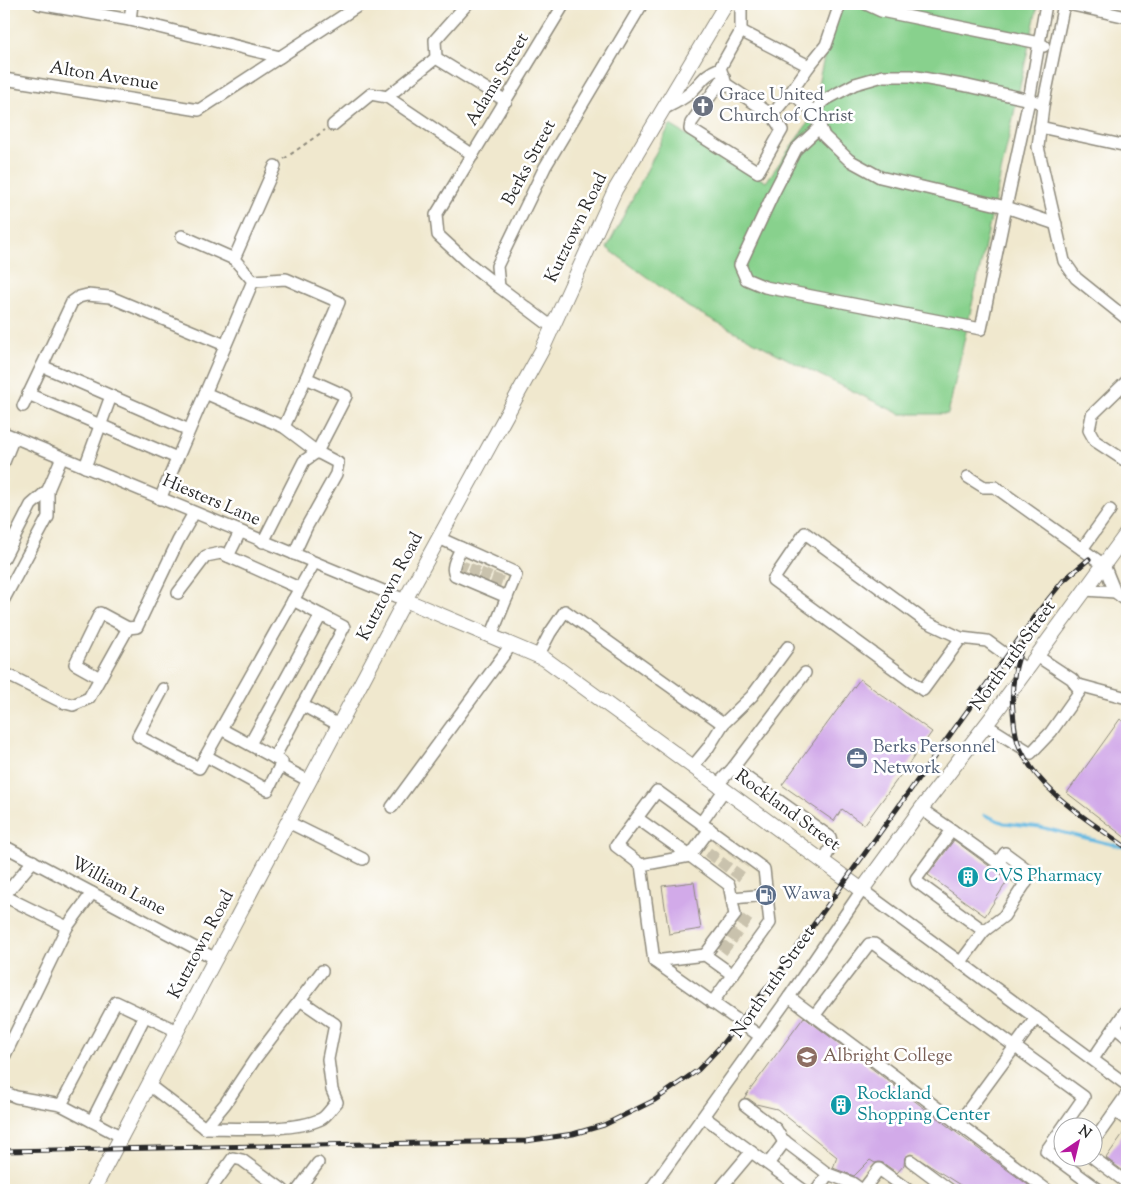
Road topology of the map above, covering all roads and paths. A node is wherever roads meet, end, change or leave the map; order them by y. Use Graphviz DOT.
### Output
graph roads {
  1 [pos="39,4"];
  2 [pos="132,4"];
  3 [pos="361,4"];
  4 [pos="467,4"];
  5 [pos="564,4"];
  6 [pos="642,4"];
  7 [pos="726,4"];
  8 [pos="741,4"];
  9 [pos="840,4"];
  10 [pos="866,4"];
  11 [pos="1046,4"];
  12 [pos="1066,4"];
  13 [pos="1127,17"];
  14 [pos="130,20"];
  15 [pos="741,32"];
  16 [pos="1039,43"];
  17 [pos="1054,52"];
  18 [pos="280,58"];
  19 [pos="436,58"];
  20 [pos="810,66"];
  21 [pos="722,73"];
  22 [pos="4,79"];
  23 [pos="791,92"];
  24 [pos="387,97"];
  25 [pos="1029,100"];
  26 [pos="506,101"];
  27 [pos="1043,104"];
  28 [pos="663,108"];
  29 [pos="814,112"];
  30 [pos="772,115"];
  31 [pos="333,125"];
  32 [pos="820,127"];
  33 [pos="1040,128"];
  34 [pos="1127,146"];
  35 [pos="475,152"];
  36 [pos="275,166"];
  37 [pos="1006,207"];
  38 [pos="1056,224"];
  39 [pos="182,236"];
  40 [pos="234,259"];
  41 [pos="253,281"];
  42 [pos="498,287"];
  43 [pos="1127,319"];
  44 [pos="552,327"];
  45 [pos="225,345"];
  46 [pos="42,366"];
  47 [pos="306,378"];
  48 [pos="1127,381"];
  49 [pos="204,393"];
  50 [pos="28,394"];
  51 [pos="111,396"];
  52 [pos="23,406"];
  53 [pos="100,425"];
  54 [pos="284,428"];
  55 [pos="189,430"];
  56 [pos="9,435"];
  57 [pos="317,452"];
  58 [pos="62,457"];
  59 [pos="177,458"];
  60 [pos="4,462"];
  61 [pos="1127,462"];
  62 [pos="85,467"];
  63 [pos="968,477"];
  64 [pos="48,490"];
  65 [pos="160,498"];
  66 [pos="1110,510"];
  67 [pos="194,513"];
  68 [pos="240,532"];
  69 [pos="1127,533"];
  70 [pos="439,538"];
  71 [pos="263,542"];
  72 [pos="1082,549"];
  73 [pos="465,553"];
  74 [pos="294,554"];
  75 [pos="228,556"];
  76 [pos="4,558"];
  77 [pos="314,562"];
  78 [pos="1104,565"];
  79 [pos="474,569"];
  80 [pos="495,574"];
  81 [pos="300,588"];
  82 [pos="1085,590"];
  83 [pos="1115,592"];
  84 [pos="178,593"];
  85 [pos="5,594"];
  86 [pos="507,597"];
  87 [pos="293,600"];
  88 [pos="405,600"];
  89 [pos="1127,602"];
  90 [pos="321,615"];
  91 [pos="128,628"];
  92 [pos="491,636"];
  93 [pos="961,638"];
  94 [pos="511,644"];
  95 [pos="788,647"];
  96 [pos="538,656"];
  97 [pos="1037,656"];
  98 [pos="1026,670"];
  99 [pos="4,673"];
  100 [pos="805,673"];
  101 [pos="100,678"];
  102 [pos="1075,684"];
  103 [pos="163,689"];
  104 [pos="1127,698"];
  105 [pos="302,705"];
  106 [pos="723,724"];
  107 [pos="339,725"];
  108 [pos="986,725"];
  109 [pos="221,729"];
  110 [pos="250,744"];
  111 [pos="206,756"];
  112 [pos="277,762"];
  113 [pos="693,766"];
  114 [pos="733,768"];
  115 [pos="309,781"];
  116 [pos="721,787"];
  117 [pos="392,806"];
  118 [pos="921,809"];
  119 [pos="637,818"];
  120 [pos="288,822"];
  121 [pos="705,826"];
  122 [pos="952,830"];
  123 [pos="4,846"];
  124 [pos="690,856"];
  125 [pos="362,859"];
  126 [pos="33,861"];
  127 [pos="823,862"];
  128 [pos="641,865"];
  129 [pos="1005,868"];
  130 [pos="1026,883"];
  131 [pos="862,890"];
  132 [pos="92,893"];
  133 [pos="767,895"];
  134 [pos="4,896"];
  135 [pos="732,898"];
  136 [pos="67,927"];
  137 [pos="984,931"];
  138 [pos="705,955"];
  139 [pos="216,959"];
  140 [pos="654,961"];
  141 [pos="960,963"];
  142 [pos="322,971"];
  143 [pos="732,975"];
  144 [pos="788,997"];
  145 [pos="300,1000"];
  146 [pos="712,1003"];
  147 [pos="1127,1009"];
  148 [pos="145,1016"];
  149 [pos="814,1016"];
  150 [pos="1036,1018"];
  151 [pos="1116,1028"];
  152 [pos="177,1031"];
  153 [pos="760,1036"];
  154 [pos="1127,1037"];
  155 [pos="1014,1047"];
  156 [pos="4,1057"];
  157 [pos="1093,1059"];
  158 [pos="1127,1085"];
  159 [pos="149,1086"];
  160 [pos="4,1092"];
  161 [pos="1127,1094"];
  162 [pos="61,1105"];
  163 [pos="744,1105"];
  164 [pos="1115,1111"];
  165 [pos="1072,1116"];
  166 [pos="704,1117"];
  167 [pos="1127,1120"];
  168 [pos="92,1121"];
  169 [pos="958,1124"];
  170 [pos="1104,1127"];
  171 [pos="205,1128"];
  172 [pos="122,1137"];
  173 [pos="784,1141"];
  174 [pos="1054,1142"];
  175 [pos="751,1152"];
  176 [pos="1054,1157"];
  177 [pos="911,1161"];
  178 [pos="318,1163"];
  179 [pos="768,1164"];
  180 [pos="1066,1166"];
  181 [pos="1104,1166"];
  182 [pos="828,1174"];
  183 [pos="1127,1184"];
  184 [pos="94,1190"];
  185 [pos="210,1190"];
  186 [pos="284,1190"];
  187 [pos="298,1190"];
  188 [pos="650,1190"];
  189 [pos="719,1190"];
  190 [pos="803,1190"];
  191 [pos="817,1190"];
  192 [pos="863,1190"];
  193 [pos="908,1190"];
  194 [pos="950,1190"];
  195 [pos="1047,1190"];
  196 [pos="1099,1190"];
  1 -- 14 [label="street"];
  2 -- 14 [label="street"];
  3 -- 18 [label="street"];
  4 -- 19 [label="street"];
  5 -- 26 [label="street, Adams Street"];
  6 -- 42 [label="street, Berks Street"];
  7 -- 28 [label="main road, Kutztown Road"];
  8 -- 15 [label="street"];
  9 -- 20 [label="street"];
  10 -- 16 [label="street"];
  11 -- 16 [label="street"];
  12 -- 13 [label="street"];
  12 -- 17 [label="street"];
  14 -- 18 [label="street"];
  15 -- 20 [label="street"];
  15 -- 21 [label="street"];
  16 -- 17 [label="street"];
  16 -- 25 [label="street"];
  17 -- 27 [label="street"];
  18 -- 22 [label="street, Alton Avenue"];
  19 -- 24 [label="street"];
  19 -- 26 [label="street"];
  20 -- 23 [label="street"];
  21 -- 28 [label="street"];
  21 -- 30 [label="street"];
  21 -- 30 [label="street"];
  23 -- 29 [label="street"];
  23 -- 30 [label="street"];
  24 -- 31 [label="street"];
  24 -- 35 [label="street"];
  25 -- 27 [label="street"];
  25 -- 29 [label="street"];
  25 -- 37 [label="street"];
  26 -- 35 [label="street, Adams Street"];
  27 -- 33 [label="street"];
  28 -- 44 [label="main road, Kutztown Road"];
  29 -- 32 [label="street"];
  31 -- 36 [label="path"];
  32 -- 37 [label="street"];
  32 -- 37 [label="street"];
  33 -- 34 [label="street"];
  33 -- 38 [label="street"];
  35 -- 42 [label="street, Adams Street"];
  36 -- 40 [label="street"];
  37 -- 38 [label="street"];
  38 -- 43 [label="street"];
  39 -- 40 [label="street"];
  40 -- 41 [label="street"];
  41 -- 45 [label="street"];
  41 -- 47 [label="street"];
  42 -- 44 [label="street"];
  44 -- 70 [label="main road, Kutztown Road"];
  45 -- 46 [label="street"];
  45 -- 49 [label="street"];
  46 -- 50 [label="street"];
  46 -- 51 [label="street"];
  47 -- 54 [label="street"];
  47 -- 57 [label="street"];
  48 -- 61 [label="street"];
  49 -- 54 [label="street"];
  49 -- 55 [label="street"];
  50 -- 52 [label="street"];
  50 -- 53 [label="street"];
  51 -- 53 [label="street"];
  51 -- 55 [label="street"];
  53 -- 59 [label="street"];
  53 -- 62 [label="street"];
  54 -- 57 [label="street"];
  55 -- 59 [label="street"];
  56 -- 58 [label="street, Hiesters Lane"];
  56 -- 60 [label="street"];
  57 -- 71 [label="street"];
  57 -- 74 [label="street"];
  58 -- 62 [label="street, Hiesters Lane"];
  58 -- 64 [label="street"];
  59 -- 65 [label="street"];
  62 -- 65 [label="street, Hiesters Lane"];
  63 -- 72 [label="street"];
  64 -- 76 [label="street"];
  64 -- 85 [label="street"];
  65 -- 67 [label="street, Hiesters Lane"];
  66 -- 72 [label="street"];
  67 -- 68 [label="street, Hiesters Lane"];
  67 -- 91 [label="street"];
  68 -- 71 [label="street, Hiesters Lane"];
  68 -- 75 [label="street"];
  69 -- 78 [label="main road, North 11th Street"];
  70 -- 73 [label="street"];
  70 -- 88 [label="main road, Kutztown Road"];
  71 -- 74 [label="street, Hiesters Lane"];
  72 -- 78 [label="street"];
  73 -- 79 [label="street"];
  73 -- 79 [label="street"];
  74 -- 77 [label="street, Hiesters Lane"];
  75 -- 81 [label="street"];
  75 -- 84 [label="street"];
  77 -- 81 [label="street"];
  77 -- 88 [label="street, Hiesters Lane"];
  78 -- 82 [label="main road, North 11th Street"];
  78 -- 83 [label="street"];
  79 -- 80 [label="street"];
  79 -- 80 [label="street"];
  80 -- 86 [label="street"];
  80 -- 86 [label="street"];
  81 -- 87 [label="street"];
  82 -- 83 [label="street"];
  82 -- 97 [label="main road, North 11th Street"];
  83 -- 89 [label="street"];
  86 -- 92 [label="street"];
  87 -- 90 [label="street"];
  87 -- 109 [label="street"];
  88 -- 92 [label="main road, Rockland Street"];
  88 -- 107 [label="main road, Kutztown Road"];
  90 -- 105 [label="street"];
  90 -- 110 [label="street"];
  91 -- 101 [label="street"];
  91 -- 101 [label="street"];
  92 -- 94 [label="main road, Rockland Street"];
  93 -- 93 [label="street"];
  93 -- 98 [label="street"];
  94 -- 96 [label="main road, Rockland Street"];
  94 -- 117 [label="street"];
  95 -- 106 [label="street"];
  96 -- 106 [label="street"];
  96 -- 113 [label="main road, Rockland Street"];
  97 -- 98 [label="main road, North 11th Street"];
  97 -- 102 [label="street"];
  98 -- 108 [label="main road, North 11th Street"];
  99 -- 101 [label="street"];
  100 -- 114 [label="street"];
  102 -- 104 [label="street"];
  102 -- 108 [label="street"];
  103 -- 111 [label="street"];
  105 -- 107 [label="street"];
  105 -- 112 [label="street"];
  106 -- 113 [label="street"];
  107 -- 115 [label="main road, Kutztown Road"];
  108 -- 118 [label="main road, North 11th Street"];
  109 -- 110 [label="street"];
  109 -- 111 [label="street"];
  110 -- 112 [label="street"];
  111 -- 112 [label="street"];
  112 -- 115 [label="street"];
  113 -- 116 [label="main road, Rockland Street"];
  114 -- 116 [label="street"];
  114 -- 127 [label="street"];
  115 -- 120 [label="main road, Kutztown Road"];
  116 -- 121 [label="street"];
  116 -- 127 [label="main road, Rockland Street"];
  118 -- 122 [label="street"];
  118 -- 131 [label="main road, North 11th Street"];
  119 -- 121 [label="street"];
  119 -- 124 [label="street"];
  119 -- 128 [label="street"];
  120 -- 125 [label="street"];
  120 -- 139 [label="main road, Kutztown Road"];
  121 -- 124 [label="street"];
  121 -- 133 [label="street"];
  122 -- 129 [label="street"];
  122 -- 137 [label="street"];
  123 -- 126 [label="street, William Lane"];
  124 -- 128 [label="street"];
  124 -- 135 [label="street"];
  126 -- 132 [label="street, William Lane"];
  126 -- 134 [label="street"];
  127 -- 131 [label="main road, Rockland Street"];
  128 -- 140 [label="street"];
  129 -- 130 [label="street"];
  129 -- 130 [label="street"];
  130 -- 137 [label="street"];
  131 -- 141 [label="street, Rockland Street"];
  131 -- 144 [label="street, North 11th Street"];
  132 -- 136 [label="street"];
  132 -- 139 [label="street, William Lane"];
  133 -- 135 [label="street"];
  133 -- 143 [label="street"];
  134 -- 136 [label="street"];
  135 -- 138 [label="street"];
  136 -- 156 [label="street"];
  137 -- 141 [label="street"];
  138 -- 140 [label="street"];
  138 -- 143 [label="street"];
  139 -- 152 [label="main road, Kutztown Road"];
  140 -- 146 [label="street"];
  141 -- 150 [label="street, Rockland Street"];
  142 -- 145 [label="street"];
  143 -- 146 [label="street"];
  144 -- 149 [label="street"];
  144 -- 153 [label="street, North 11th Street"];
  145 -- 171 [label="street"];
  145 -- 171 [label="street"];
  146 -- 153 [label="street"];
  147 -- 151 [label="street"];
  148 -- 152 [label="street"];
  148 -- 162 [label="street"];
  148 -- 168 [label="street"];
  149 -- 155 [label="street"];
  149 -- 169 [label="street"];
  150 -- 155 [label="street"];
  150 -- 157 [label="street, Rockland Street"];
  151 -- 154 [label="street"];
  151 -- 157 [label="street"];
  152 -- 159 [label="main road, Kutztown Road"];
  153 -- 166 [label="street, North 11th Street"];
  155 -- 165 [label="street"];
  155 -- 169 [label="street"];
  157 -- 158 [label="street, Rockland Street"];
  159 -- 171 [label="street"];
  159 -- 172 [label="main road, Kutztown Road"];
  160 -- 162 [label="street"];
  161 -- 164 [label="street"];
  162 -- 168 [label="street"];
  163 -- 173 [label="street"];
  164 -- 167 [label="street"];
  164 -- 170 [label="street"];
  166 -- 175 [label="street"];
  166 -- 188 [label="street, North 11th Street"];
  168 -- 172 [label="street"];
  169 -- 195 [label="street"];
  172 -- 184 [label="main road, Kutztown Road"];
  173 -- 179 [label="street"];
  173 -- 182 [label="street"];
  174 -- 176 [label="street"];
  175 -- 179 [label="street"];
  175 -- 189 [label="street"];
  177 -- 194 [label="street"];
  178 -- 187 [label="street"];
  179 -- 190 [label="street"];
  180 -- 196 [label="street"];
  181 -- 183 [label="street"];
  182 -- 191 [label="street"];
  182 -- 192 [label="street"];
  185 -- 186 [label="street"];
  192 -- 193 [label="street"];
}
